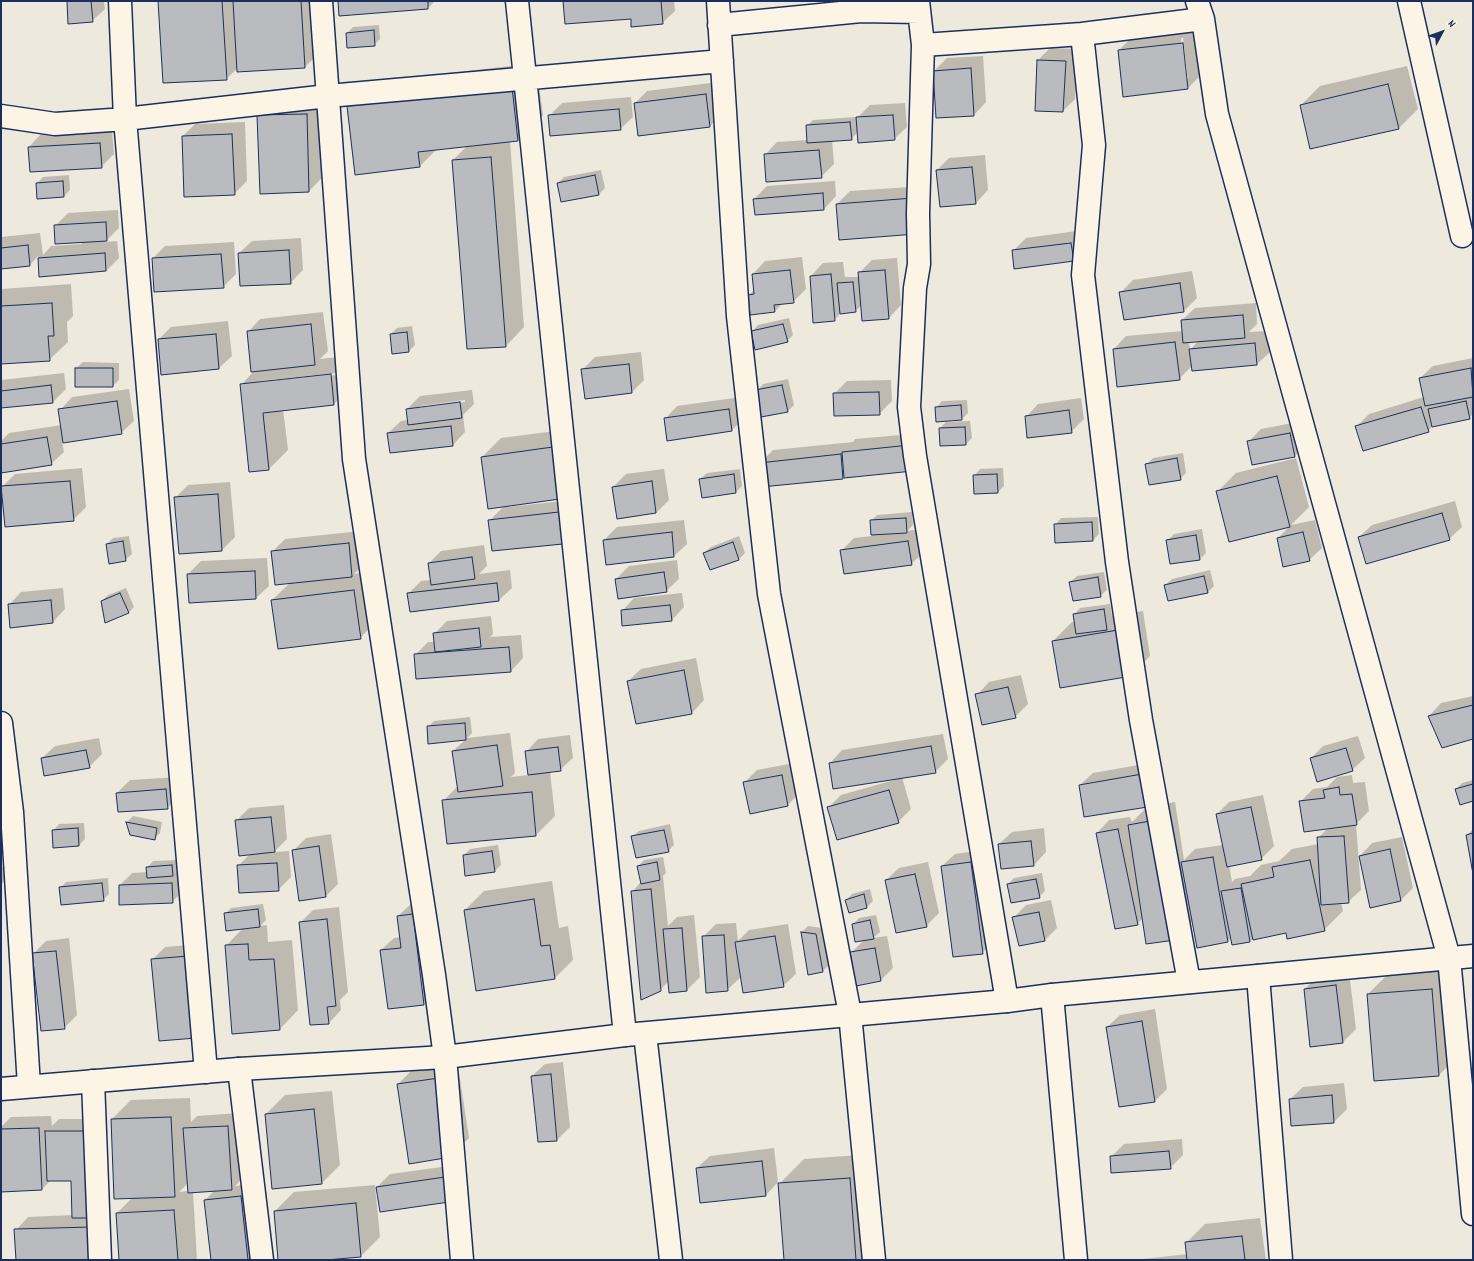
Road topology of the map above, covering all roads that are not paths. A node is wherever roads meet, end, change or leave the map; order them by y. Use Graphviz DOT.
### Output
graph roads {
  1 [pos="120,1"];
  2 [pos="321,1"];
  3 [pos="517,1"];
  4 [pos="718,1"];
  5 [pos="1409,1"];
  6 [pos="918,7"];
  7 [pos="1200,10"];
  8 [pos="719,24"];
  9 [pos="1082,34"];
  10 [pos="923,45"];
  11 [pos="722,61"];
  12 [pos="525,78"];
  13 [pos="328,96"];
  14 [pos="1,116"];
  15 [pos="125,119"];
  16 [pos="1462,236"];
  17 [pos="1,723"];
  18 [pos="1473,956"];
  19 [pos="1449,958"];
  20 [pos="1258,976"];
  21 [pos="1189,982"];
  22 [pos="1052,995"];
  23 [pos="1007,1001"];
  24 [pos="850,1014"];
  25 [pos="635,1035"];
  26 [pos="444,1057"];
  27 [pos="239,1069"];
  28 [pos="206,1072"];
  29 [pos="93,1081"];
  30 [pos="29,1086"];
  31 [pos="1,1089"];
  32 [pos="1473,1214"];
  33 [pos="100,1260"];
  34 [pos="262,1260"];
  35 [pos="462,1260"];
  36 [pos="671,1260"];
  37 [pos="874,1260"];
  38 [pos="1076,1260"];
  39 [pos="1281,1260"];
  1 -- 15 [label="street"];
  2 -- 13 [label="street"];
  3 -- 12 [label="street"];
  4 -- 8 [label="street"];
  5 -- 16 [label="street"];
  6 -- 8 [label="street"];
  6 -- 10 [label="street"];
  7 -- 9 [label="street"];
  7 -- 19 [label="street"];
  8 -- 11 [label="street"];
  9 -- 10 [label="street"];
  9 -- 21 [label="street"];
  10 -- 23 [label="street"];
  11 -- 12 [label="street"];
  11 -- 24 [label="street"];
  12 -- 13 [label="street"];
  12 -- 25 [label="street"];
  13 -- 15 [label="street"];
  13 -- 26 [label="street"];
  14 -- 15 [label="street"];
  15 -- 28 [label="street"];
  17 -- 30 [label="street"];
  18 -- 19 [label="street"];
  19 -- 20 [label="street"];
  19 -- 32 [label="street"];
  20 -- 21 [label="street"];
  20 -- 39 [label="street"];
  21 -- 22 [label="street"];
  22 -- 23 [label="street"];
  22 -- 38 [label="street"];
  23 -- 24 [label="street"];
  24 -- 25 [label="street"];
  24 -- 37 [label="street"];
  25 -- 26 [label="street"];
  25 -- 36 [label="street"];
  26 -- 27 [label="street"];
  26 -- 35 [label="street"];
  27 -- 28 [label="street"];
  27 -- 34 [label="street"];
  28 -- 29 [label="street"];
  29 -- 30 [label="street"];
  29 -- 33 [label="street"];
  30 -- 31 [label="street"];
}
